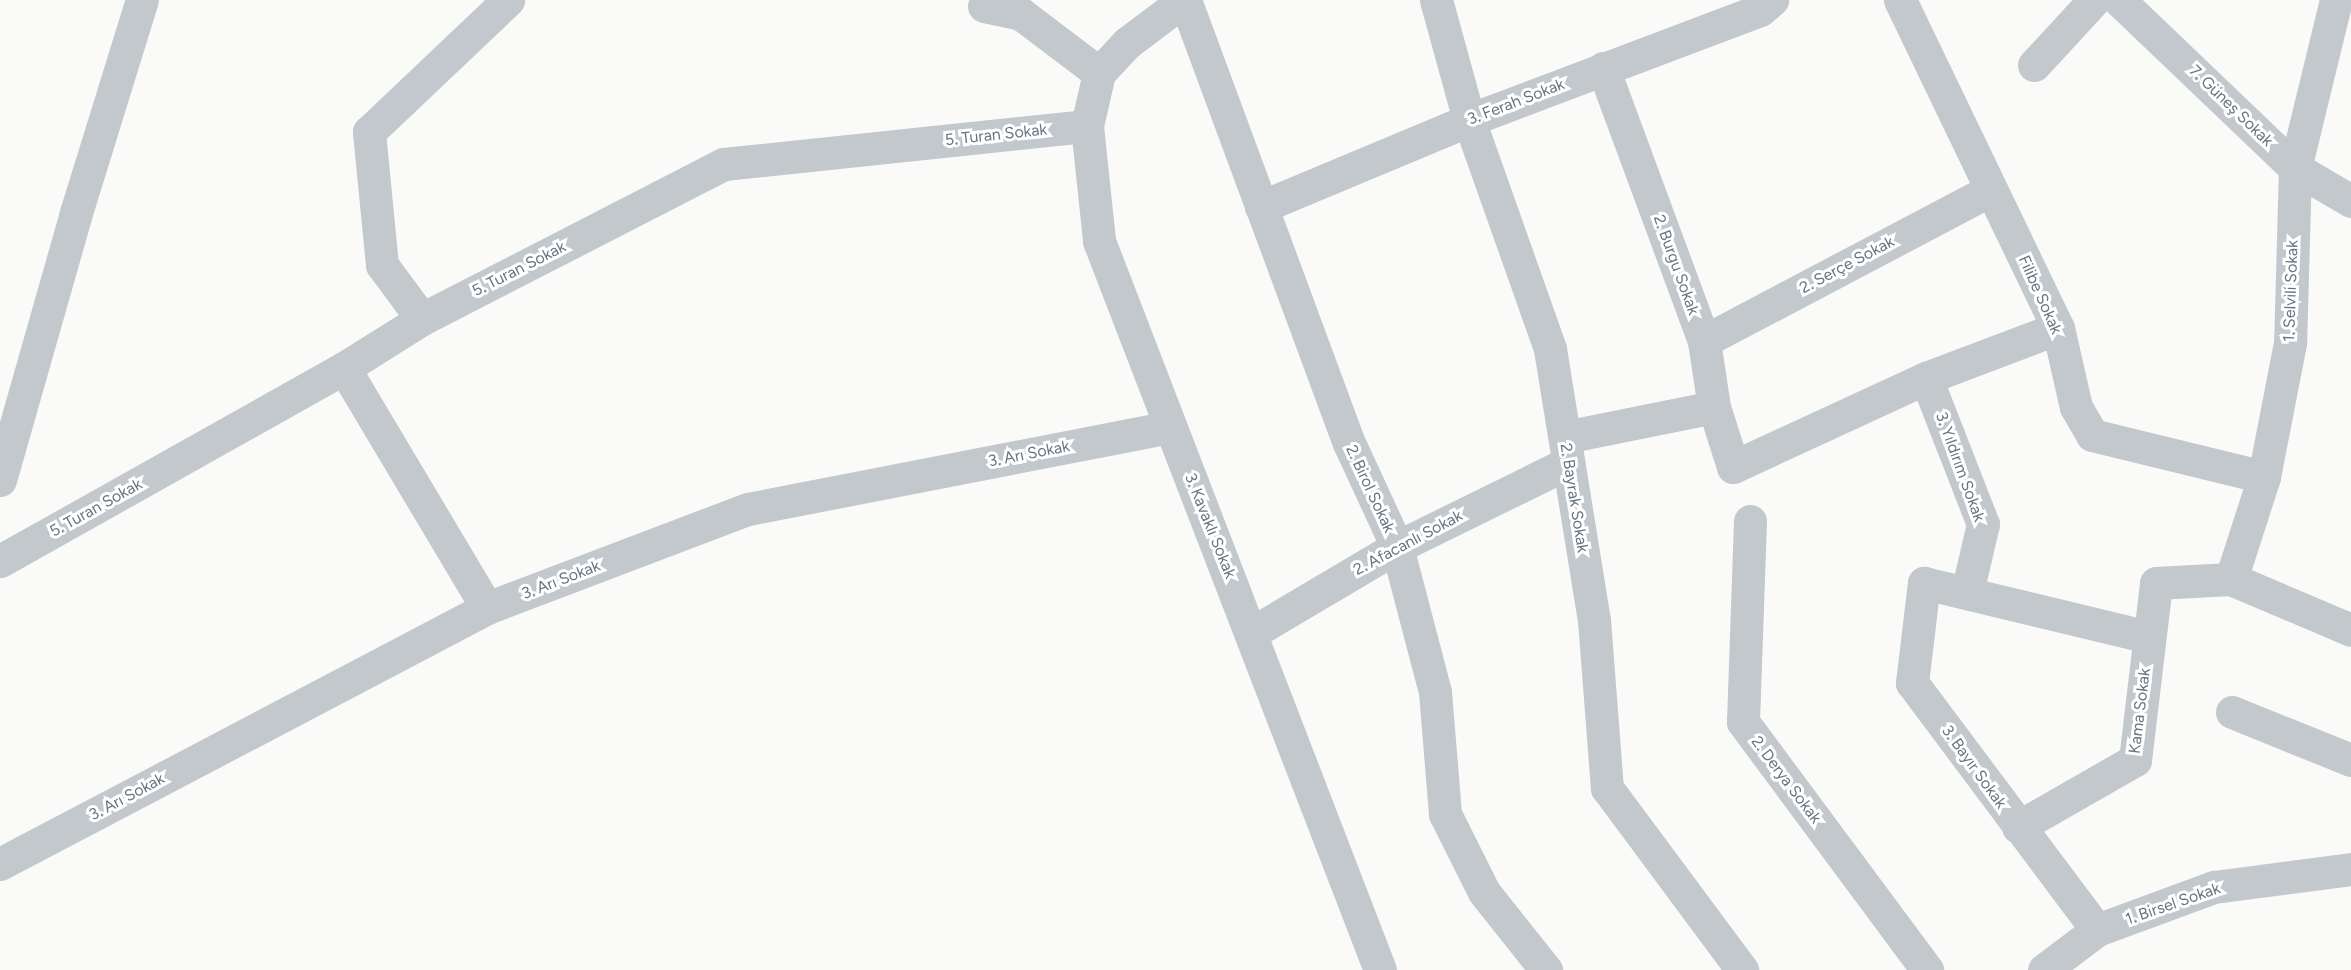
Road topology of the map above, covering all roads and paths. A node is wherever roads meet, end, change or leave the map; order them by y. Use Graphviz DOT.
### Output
graph roads {
  1 [pos="142,0"];
  2 [pos="508,0"];
  3 [pos="1184,0"];
  4 [pos="1436,0"];
  5 [pos="1772,0"];
  6 [pos="1900,0"];
  7 [pos="2337,0"];
  8 [pos="2116,1"];
  9 [pos="984,6"];
  10 [pos="1024,7"];
  11 [pos="2034,65"];
  12 [pos="1603,68"];
  13 [pos="1099,73"];
  14 [pos="1469,120"];
  15 [pos="1087,126"];
  16 [pos="2295,168"];
  17 [pos="1990,190"];
  18 [pos="2351,201"];
  19 [pos="1261,207"];
  20 [pos="422,319"];
  21 [pos="2058,328"];
  22 [pos="1704,341"];
  23 [pos="344,368"];
  24 [pos="1926,378"];
  25 [pos="1714,407"];
  26 [pos="1170,427"];
  27 [pos="1566,450"];
  28 [pos="2264,477"];
  29 [pos="0,480"];
  30 [pos="1750,521"];
  31 [pos="1397,547"];
  32 [pos="0,561"];
  33 [pos="2231,579"];
  34 [pos="1967,592"];
  35 [pos="487,608"];
  36 [pos="2351,630"];
  37 [pos="1253,632"];
  38 [pos="2149,637"];
  39 [pos="2232,712"];
  40 [pos="2351,760"];
  41 [pos="2018,827"];
  42 [pos="0,864"];
  43 [pos="2351,869"];
  44 [pos="2097,930"];
  45 [pos="1380,970"];
  46 [pos="1546,970"];
  47 [pos="1742,970"];
  48 [pos="1927,970"];
  49 [pos="2044,970"];
  1 -- 29 [label="street"];
  2 -- 20 [label="street"];
  3 -- 13 [label="street"];
  3 -- 19 [label="street, 2. Birol Sokak"];
  4 -- 14 [label="street, 2. Bayrak Sokak"];
  5 -- 12 [label="street, 3. Ferah Sokak"];
  6 -- 17 [label="street, Filibe Sokak"];
  7 -- 16 [label="street, 1. Selvili Sokak"];
  8 -- 11 [label="street"];
  8 -- 16 [label="street, 7. Güneş Sokak"];
  9 -- 10 [label="street"];
  10 -- 13 [label="street"];
  12 -- 14 [label="street, 3. Ferah Sokak"];
  12 -- 22 [label="street, 2. Burgu Sokak"];
  13 -- 15 [label="street, 3. Kavaklı Sokak"];
  14 -- 19 [label="street, 3. Ferah Sokak"];
  14 -- 27 [label="street, 2. Bayrak Sokak"];
  15 -- 20 [label="street, 5. Turan Sokak"];
  15 -- 26 [label="street, 3. Kavaklı Sokak"];
  16 -- 18 [label="street, 7. Güneş Sokak"];
  16 -- 28 [label="street, 1. Selvili Sokak"];
  17 -- 21 [label="street, Filibe Sokak"];
  17 -- 22 [label="street, 2. Serçe Sokak"];
  19 -- 31 [label="street, 2. Birol Sokak"];
  20 -- 23 [label="street, 5. Turan Sokak"];
  21 -- 24 [label="street"];
  21 -- 28 [label="street, Filibe Sokak"];
  22 -- 25 [label="street, 2. Burgu Sokak"];
  23 -- 32 [label="street, 5. Turan Sokak"];
  23 -- 35 [label="street"];
  24 -- 25 [label="street, 2. Burgu Sokak"];
  24 -- 34 [label="street, 3. Yıldırım Sokak"];
  25 -- 27 [label="street, 2. Afacanlı Sokak"];
  26 -- 35 [label="street, 3. Arı Sokak"];
  26 -- 37 [label="street, 3. Kavaklı Sokak"];
  27 -- 31 [label="street, 2. Afacanlı Sokak"];
  27 -- 47 [label="street, 2. Bayrak Sokak"];
  28 -- 33 [label="street, 1. Selvili Sokak"];
  30 -- 48 [label="street, 2. Derya Sokak"];
  31 -- 37 [label="street, 2. Afacanlı Sokak"];
  31 -- 46 [label="street, 2. Birol Sokak"];
  33 -- 36 [label="street"];
  33 -- 38 [label="street, Kama Sokak"];
  34 -- 38 [label="street"];
  34 -- 41 [label="street, 3. Bayır Sokak"];
  35 -- 42 [label="street, 3. Arı Sokak"];
  37 -- 45 [label="street, 3. Kavaklı Sokak"];
  38 -- 41 [label="street, Kama Sokak"];
  39 -- 40 [label="street"];
  41 -- 44 [label="street, 3. Bayır Sokak"];
  43 -- 44 [label="street, 1. Birsel Sokak"];
  44 -- 49 [label="street, 1. Birsel Sokak"];
}
